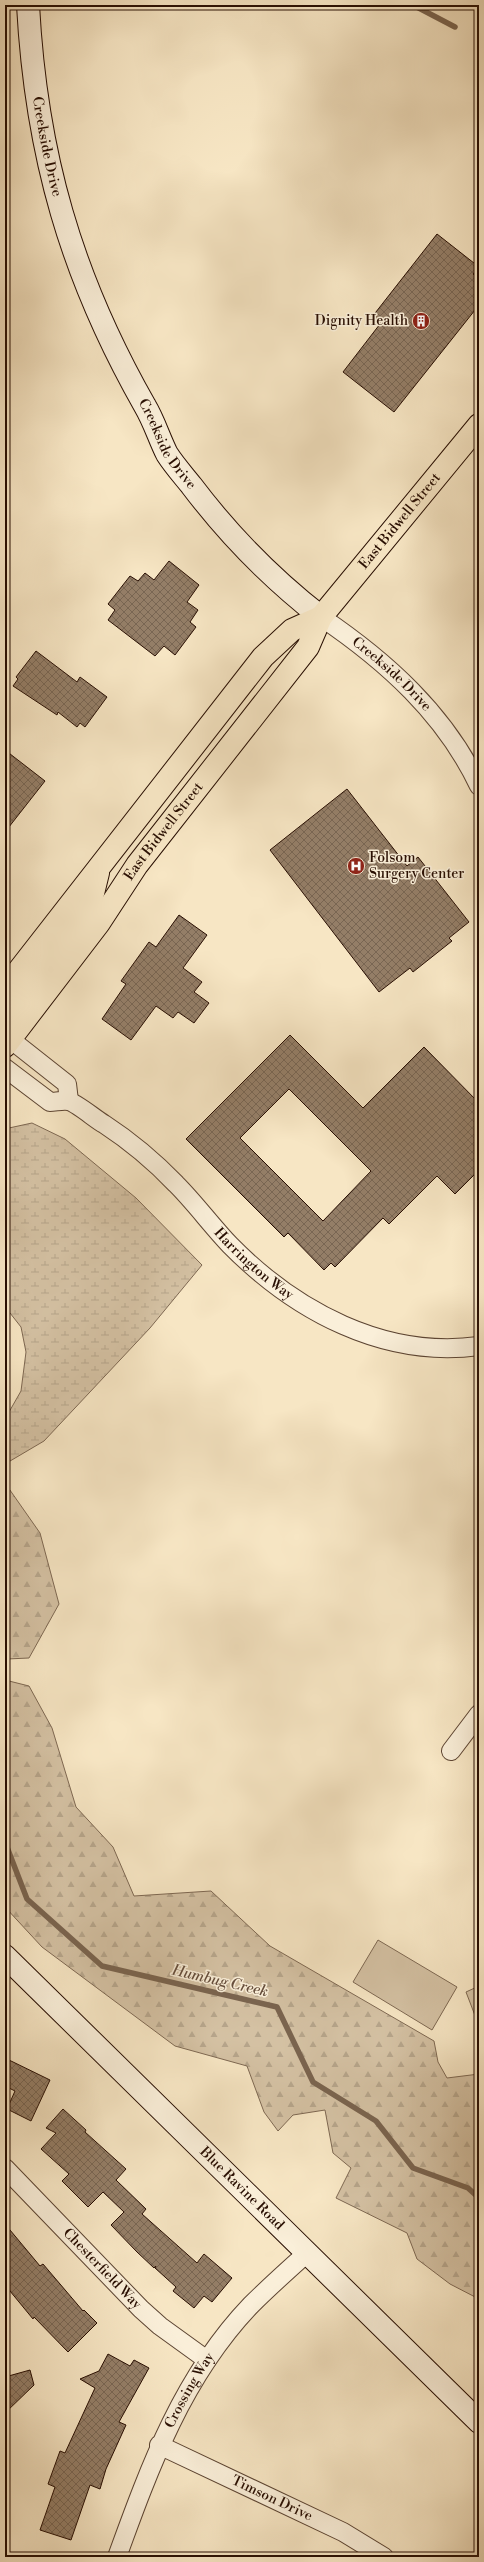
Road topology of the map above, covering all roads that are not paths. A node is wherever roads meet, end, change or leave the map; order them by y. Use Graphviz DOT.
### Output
graph roads {
  1 [pos="28,5"];
  2 [pos="479,425"];
  3 [pos="321,617"];
  4 [pos="479,786"];
  5 [pos="101,864"];
  6 [pos="5,988"];
  7 [pos="7,1035"];
  8 [pos="5,1068"];
  9 [pos="68,1101"];
  10 [pos="479,1346"];
  11 [pos="479,1714"];
  12 [pos="451,1751"];
  13 [pos="5,1956"];
  14 [pos="5,2168"];
  15 [pos="307,2253"];
  16 [pos="207,2360"];
  17 [pos="479,2422"];
  18 [pos="158,2446"];
  19 [pos="117,2557"];
  20 [pos="384,2557"];
  1 -- 3 [label="street, Creekside Drive"];
  2 -- 3 [label="main road, East Bidwell Street"];
  3 -- 4 [label="street, Creekside Drive"];
  3 -- 5 [label="main road, East Bidwell Street"];
  3 -- 7 [label="main road, East Bidwell Street"];
  5 -- 6 [label="main road, East Bidwell Street"];
  5 -- 7 [label="main road"];
  7 -- 9 [label="street"];
  8 -- 9 [label="street"];
  9 -- 10 [label="street, Harrington Way"];
  11 -- 12 [label="street"];
  13 -- 15 [label="street, Blue Ravine Road"];
  14 -- 16 [label="street, Chesterfield Way"];
  15 -- 16 [label="street, Crossing Way"];
  15 -- 17 [label="street, Blue Ravine Road"];
  16 -- 18 [label="street, Crossing Way"];
  18 -- 19 [label="street, Crossing Way"];
  18 -- 20 [label="street, Timson Drive"];
}
